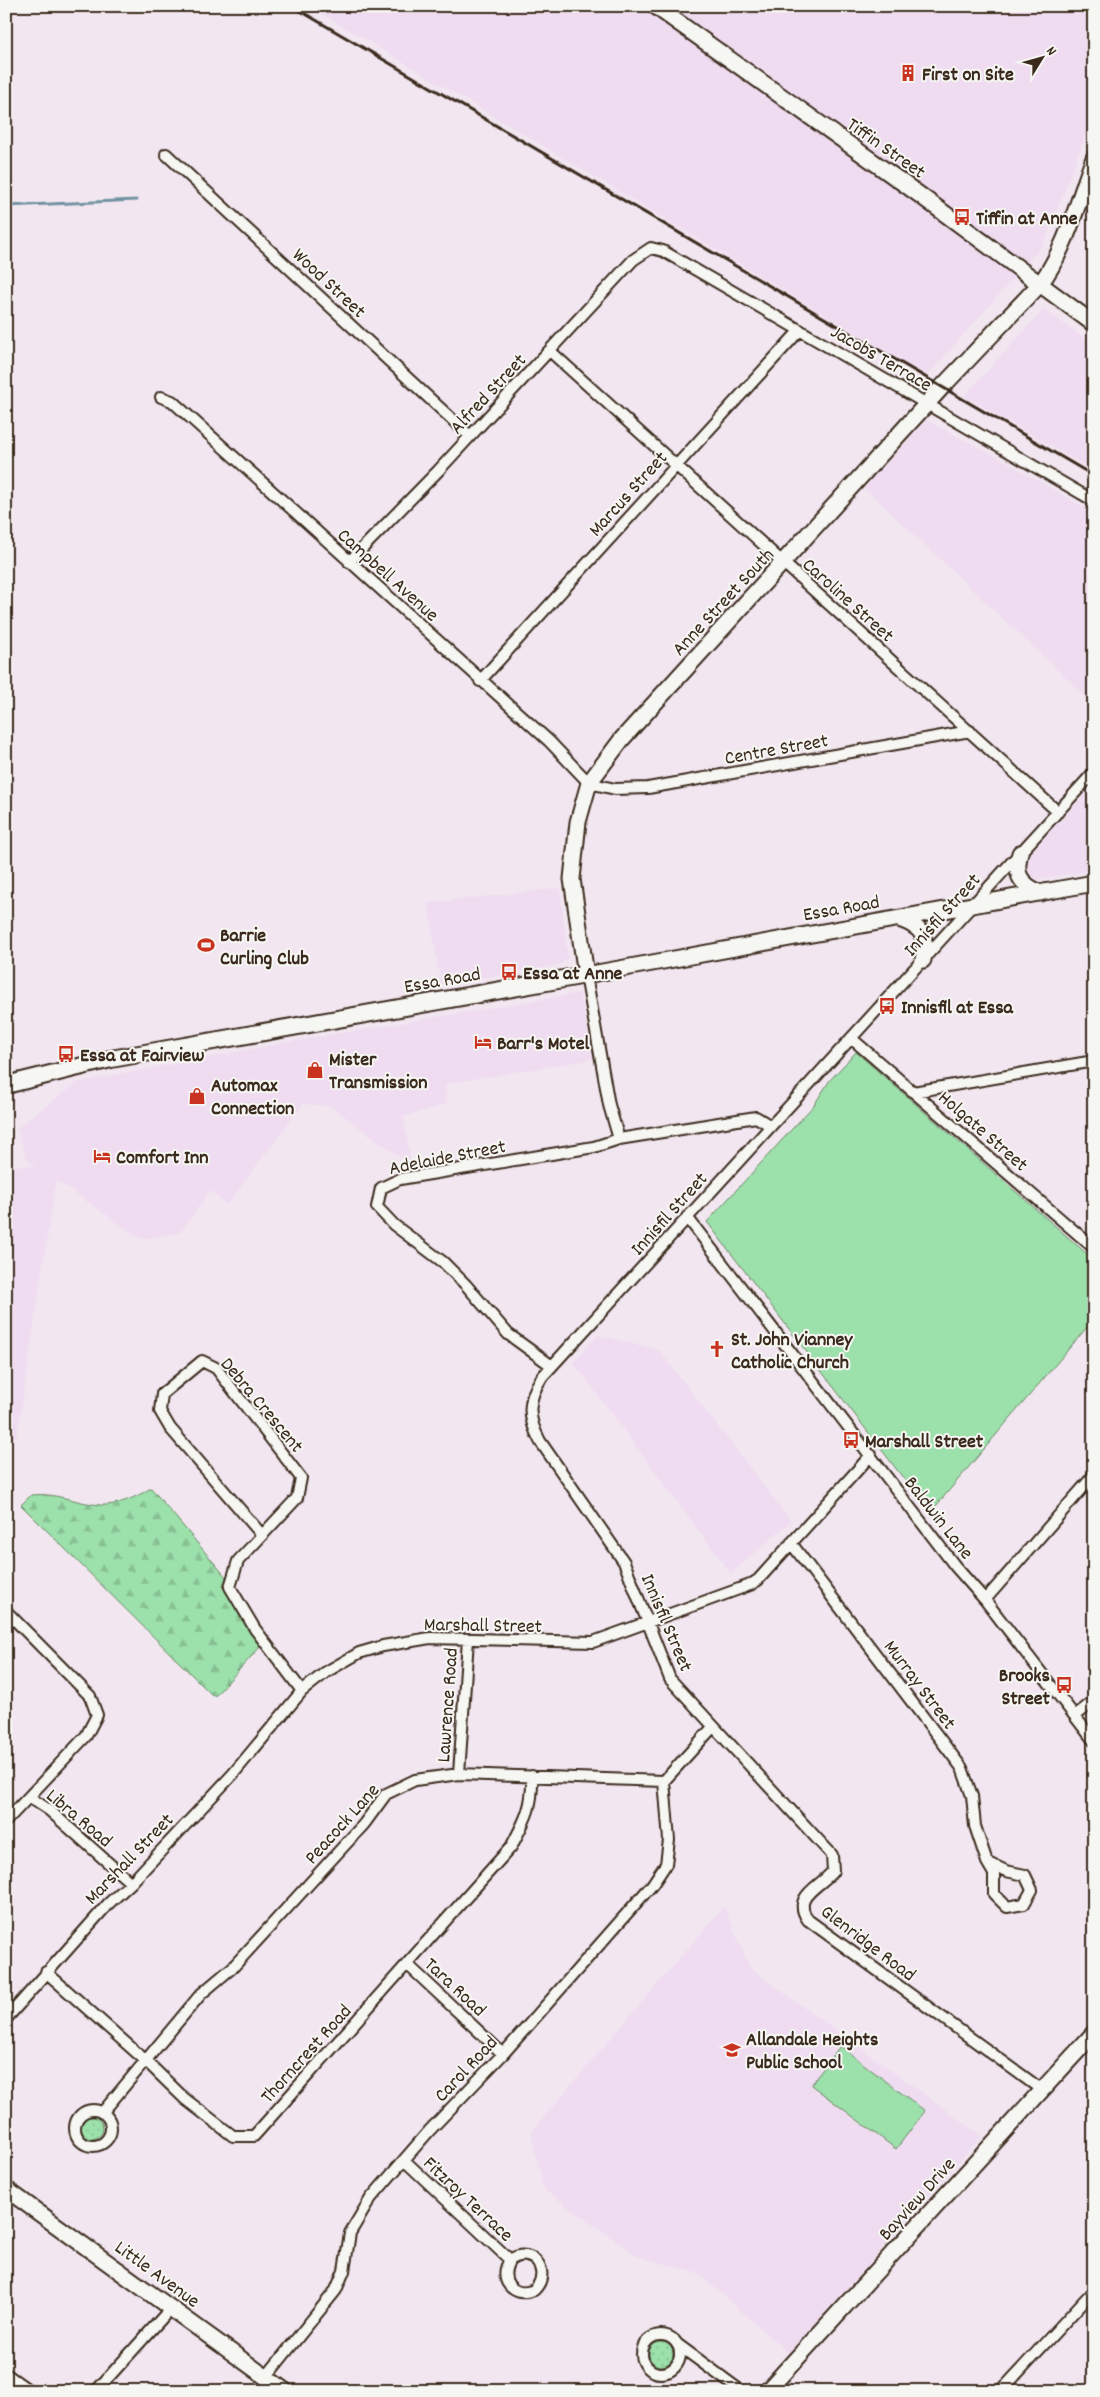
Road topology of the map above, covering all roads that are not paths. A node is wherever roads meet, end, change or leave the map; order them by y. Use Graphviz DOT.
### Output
graph roads {
  1 [pos="655,6"];
  2 [pos="166,154"];
  3 [pos="1094,158"];
  4 [pos="651,248"];
  5 [pos="1040,284"];
  6 [pos="1094,324"];
  7 [pos="800,330"];
  8 [pos="550,351"];
  9 [pos="161,397"];
  10 [pos="928,403"];
  11 [pos="470,436"];
  12 [pos="676,466"];
  13 [pos="1094,500"];
  14 [pos="349,562"];
  15 [pos="784,563"];
  16 [pos="480,681"];
  17 [pos="970,731"];
  18 [pos="1094,772"];
  19 [pos="589,783"];
  20 [pos="1058,812"];
  21 [pos="1020,853"];
  22 [pos="1094,883"];
  23 [pos="1040,893"];
  24 [pos="974,904"];
  25 [pos="897,918"];
  26 [pos="923,960"];
  27 [pos="586,975"];
  28 [pos="851,1038"];
  29 [pos="1094,1061"];
  30 [pos="6,1085"];
  31 [pos="912,1092"];
  32 [pos="770,1126"];
  33 [pos="618,1139"];
  34 [pos="687,1217"];
  35 [pos="1094,1248"];
  36 [pos="552,1366"];
  37 [pos="871,1455"];
  38 [pos="1094,1475"];
  39 [pos="262,1535"];
  40 [pos="791,1543"];
  41 [pos="985,1600"];
  42 [pos="6,1611"];
  43 [pos="648,1623"];
  44 [pos="468,1639"];
  45 [pos="302,1691"];
  46 [pos="1094,1701"];
  47 [pos="1075,1716"];
  48 [pos="713,1727"];
  49 [pos="1094,1741"];
  50 [pos="459,1774"];
  51 [pos="532,1776"];
  52 [pos="664,1781"];
  53 [pos="29,1797"];
  54 [pos="6,1821"];
  55 [pos="986,1862"];
  56 [pos="131,1883"];
  57 [pos="408,1965"];
  58 [pos="46,1972"];
  59 [pos="6,2019"];
  60 [pos="1094,2033"];
  61 [pos="503,2054"];
  62 [pos="146,2061"];
  63 [pos="1042,2090"];
  64 [pos="102,2113"];
  65 [pos="405,2161"];
  66 [pos="6,2188"];
  67 [pos="510,2260"];
  68 [pos="1094,2290"];
  69 [pos="172,2307"];
  70 [pos="677,2344"];
  71 [pos="6,2374"];
  72 [pos="266,2377"];
  73 [pos="1003,2390"];
  74 [pos="30,2391"];
  75 [pos="96,2391"];
  76 [pos="285,2391"];
  77 [pos="741,2391"];
  78 [pos="767,2391"];
  1 -- 5 [label="street, Tiffin Street"];
  2 -- 11 [label="street, Wood Street"];
  3 -- 5 [label="street, Anne Street South"];
  4 -- 7 [label="street, Jacobs Terrace"];
  4 -- 8 [label="street, Alfred Street"];
  5 -- 6 [label="street, Tiffin Street"];
  5 -- 10 [label="street, Anne Street South"];
  7 -- 10 [label="street, Jacobs Terrace"];
  7 -- 12 [label="street, Marcus Street"];
  8 -- 11 [label="street, Alfred Street"];
  8 -- 12 [label="street, Caroline Street"];
  9 -- 14 [label="street, Campbell Avenue"];
  10 -- 13 [label="street, Jacobs Terrace"];
  10 -- 15 [label="street, Anne Street South"];
  11 -- 14 [label="street, Alfred Street"];
  12 -- 15 [label="street, Caroline Street"];
  12 -- 16 [label="street, Marcus Street"];
  14 -- 16 [label="street, Campbell Avenue"];
  15 -- 17 [label="street, Caroline Street"];
  15 -- 19 [label="street, Anne Street South"];
  16 -- 19 [label="street, Campbell Avenue"];
  17 -- 19 [label="street, Centre Street"];
  17 -- 20 [label="street, Caroline Street"];
  18 -- 20 [label="street, Innisfil Street"];
  19 -- 27 [label="street, Anne Street South"];
  20 -- 21 [label="street, Innisfil Street"];
  21 -- 23 [label="street"];
  21 -- 24 [label="street, Innisfil Street"];
  22 -- 23 [label="street, Essa Road"];
  23 -- 24 [label="street, Essa Road"];
  24 -- 25 [label="street, Essa Road"];
  24 -- 26 [label="street, Innisfil Street"];
  25 -- 26 [label="street"];
  25 -- 27 [label="street, Essa Road"];
  26 -- 28 [label="street, Innisfil Street"];
  27 -- 30 [label="main road, Essa Road"];
  27 -- 33 [label="street, Anne Street South"];
  28 -- 31 [label="street, Holgate Street"];
  28 -- 32 [label="street, Innisfil Street"];
  29 -- 31 [label="street"];
  31 -- 35 [label="street, Holgate Street"];
  32 -- 33 [label="street, Adelaide Street"];
  32 -- 34 [label="street, Innisfil Street"];
  33 -- 36 [label="street, Adelaide Street"];
  34 -- 36 [label="street, Innisfil Street"];
  34 -- 37 [label="street, Baldwin Lane"];
  36 -- 43 [label="street, Innisfil Street"];
  37 -- 40 [label="street, Marshall Street"];
  37 -- 41 [label="street, Baldwin Lane"];
  38 -- 41 [label="street"];
  39 -- 39 [label="street, Debra Crescent"];
  39 -- 45 [label="street, Debra Crescent"];
  40 -- 43 [label="street, Marshall Street"];
  40 -- 55 [label="street, Murray Street"];
  41 -- 47 [label="street, Baldwin Lane"];
  42 -- 53 [label="street"];
  43 -- 44 [label="street, Marshall Street"];
  43 -- 48 [label="street, Innisfil Street"];
  44 -- 45 [label="street, Marshall Street"];
  44 -- 50 [label="street, Lawrence Road"];
  45 -- 56 [label="street, Marshall Street"];
  46 -- 47 [label="street"];
  47 -- 49 [label="street, Baldwin Lane"];
  48 -- 52 [label="street"];
  48 -- 63 [label="street, Glenridge Road"];
  50 -- 51 [label="street, Peacock Lane"];
  50 -- 62 [label="street, Peacock Lane"];
  51 -- 52 [label="street, Peacock Lane"];
  51 -- 57 [label="street, Thorncrest Road"];
  52 -- 61 [label="street, Carol Road"];
  53 -- 54 [label="street"];
  53 -- 56 [label="street, Libra Road"];
  55 -- 55 [label="street, Murray Street"];
  56 -- 58 [label="street, Marshall Street"];
  57 -- 61 [label="street, Tara Road"];
  57 -- 62 [label="street, Thorncrest Road"];
  58 -- 59 [label="street, Marshall Street"];
  58 -- 62 [label="street, Thorncrest Road"];
  60 -- 63 [label="street, Bayview Drive"];
  61 -- 65 [label="street, Carol Road"];
  62 -- 64 [label="street, Peacock Lane"];
  63 -- 78 [label="street, Bayview Drive"];
  65 -- 67 [label="street, Fitzroy Terrace"];
  65 -- 72 [label="street, Carol Road"];
  66 -- 69 [label="street, Little Avenue"];
  68 -- 73 [label="street"];
  69 -- 72 [label="street, Little Avenue"];
  69 -- 75 [label="street"];
  70 -- 77 [label="street"];
  71 -- 74 [label="street"];
  72 -- 76 [label="street, Little Avenue"];
}
